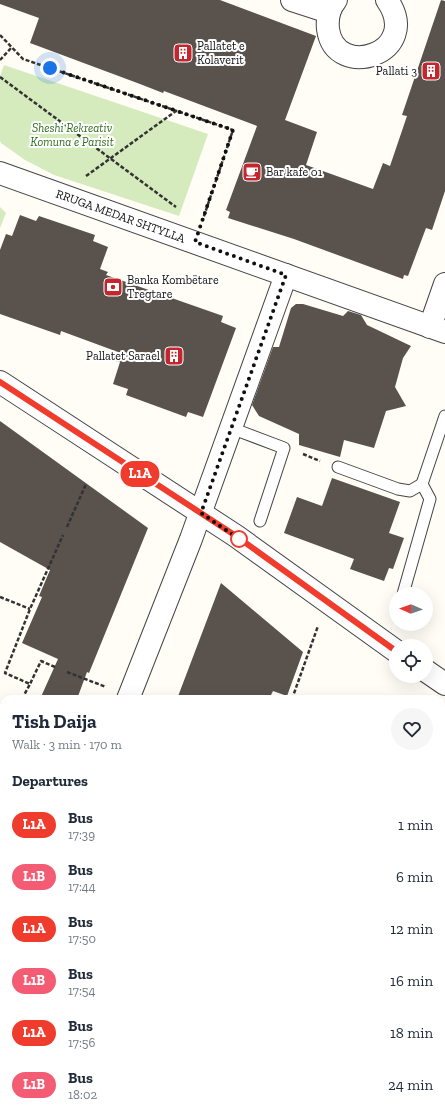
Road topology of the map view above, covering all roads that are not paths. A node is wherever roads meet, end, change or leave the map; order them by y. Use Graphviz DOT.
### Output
graph roads {
  1 [pos="292,0"];
  2 [pos="388,0"];
  3 [pos="333,6"];
  4 [pos="0,173"];
  5 [pos="286,275"];
  6 [pos="445,284"];
  7 [pos="437,330"];
  8 [pos="0,382"];
  9 [pos="445,416"];
  10 [pos="231,428"];
  11 [pos="338,467"];
  12 [pos="422,484"];
  13 [pos="201,513"];
  14 [pos="260,521"];
  15 [pos="405,587"];
  16 [pos="389,646"];
  17 [pos="433,676"];
  18 [pos="445,684"];
  19 [pos="130,695"];
  1 -- 3 [label="street"];
  2 -- 3 [label="street"];
  4 -- 5 [label="street, RRUGA MEDAR SHTYLLA"];
  5 -- 7 [label="street, RRUGA MEDAR SHTYLLA"];
  5 -- 10 [label="street"];
  6 -- 7 [label="street"];
  8 -- 13 [label="street"];
  9 -- 12 [label="lane"];
  10 -- 13 [label="street"];
  10 -- 14 [label="lane"];
  11 -- 12 [label="lane"];
  12 -- 15 [label="lane"];
  13 -- 16 [label="street"];
  13 -- 19 [label="street"];
  17 -- 18 [label="street"];
}
